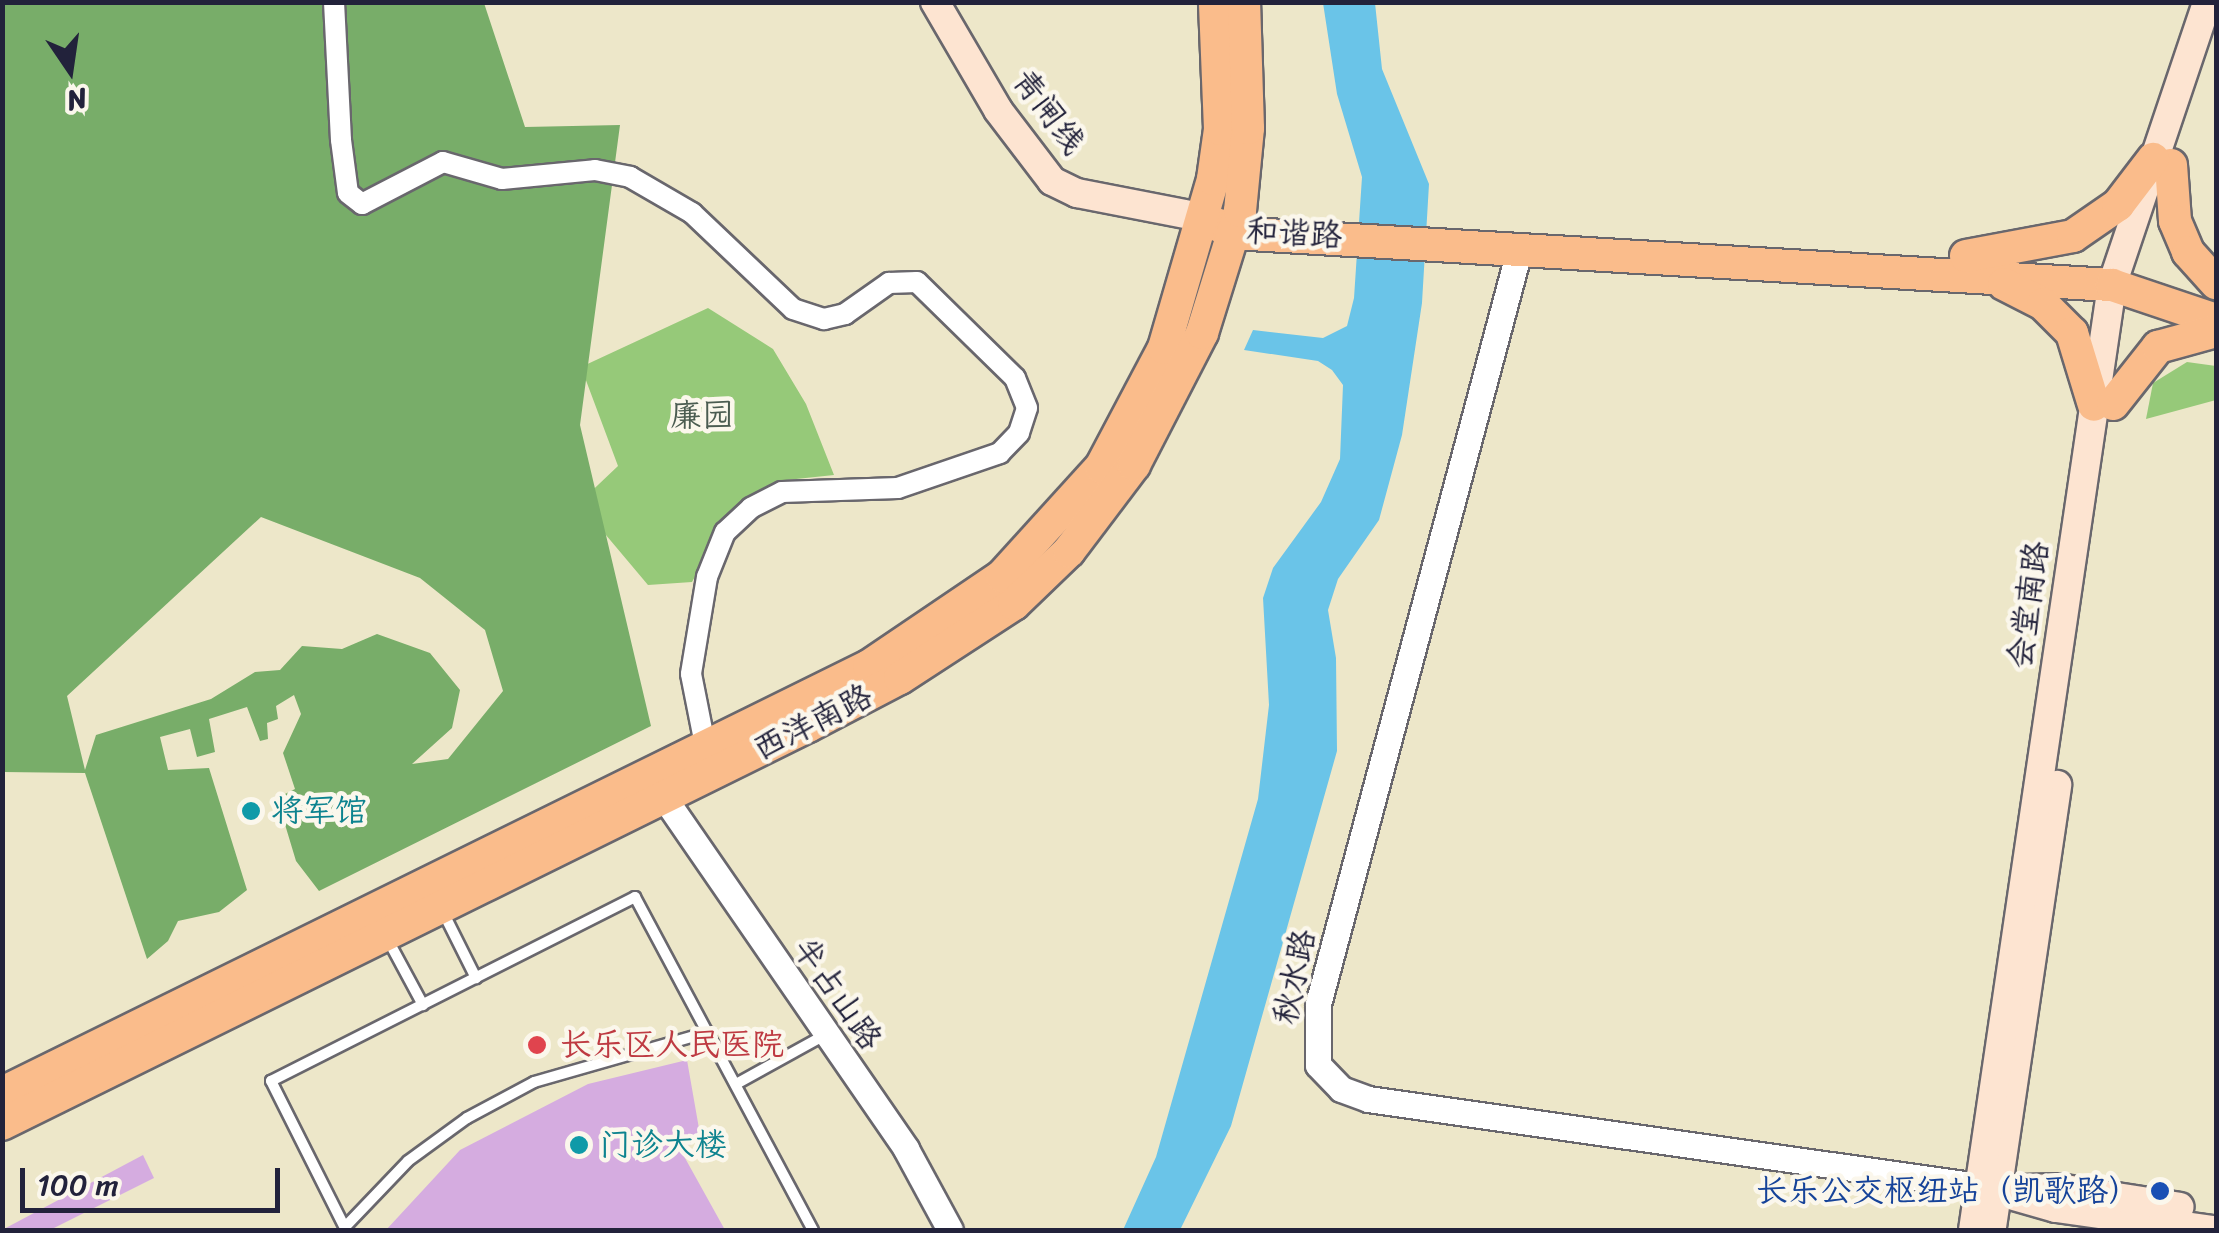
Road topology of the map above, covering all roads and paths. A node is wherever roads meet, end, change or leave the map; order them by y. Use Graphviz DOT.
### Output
graph roads {
  1 [pos="334,2"];
  2 [pos="935,2"];
  3 [pos="1215,2"];
  4 [pos="1244,2"];
  5 [pos="2207,2"];
  6 [pos="2216,33"];
  7 [pos="2162,162"];
  8 [pos="1226,221"];
  9 [pos="1431,231"];
  10 [pos="1520,247"];
  11 [pos="1968,266"];
  12 [pos="2123,279"];
  13 [pos="2216,283"];
  14 [pos="2216,301"];
  15 [pos="2216,320"];
  16 [pos="2216,330"];
  17 [pos="2104,404"];
  18 [pos="705,745"];
  19 [pos="665,798"];
  20 [pos="440,907"];
  21 [pos="385,934"];
  22 [pos="476,978"];
  23 [pos="423,1005"];
  24 [pos="708,1032"];
  25 [pos="825,1035"];
  26 [pos="738,1083"];
  27 [pos="2,1093"];
  28 [pos="2,1124"];
  29 [pos="1988,1188"];
  30 [pos="2216,1213"];
  31 [pos="346,1229"];
  32 [pos="813,1230"];
  33 [pos="950,1230"];
  34 [pos="1973,1230"];
  35 [pos="1991,1230"];
  36 [pos="2213,1230"];
  1 -- 18 [label="street"];
  2 -- 8 [label="main road, 青闸线"];
  3 -- 8 [label="main road, 西洋南路"];
  4 -- 8 [label="main road, 西洋南路"];
  5 -- 7 [label="main road, 会堂南路"];
  6 -- 7 [label="main road, 会堂南路"];
  7 -- 11 [label="main road"];
  7 -- 12 [label="main road, 会堂南路"];
  7 -- 13 [label="main road"];
  8 -- 9 [label="main road, 和谐路"];
  8 -- 18 [label="main road, 西洋南路"];
  8 -- 19 [label="main road, 西洋南路"];
  9 -- 10 [label="main road, 和谐路"];
  9 -- 11 [label="main road, 和谐路"];
  10 -- 11 [label="main road, 和谐路"];
  10 -- 29 [label="street, 秋水路"];
  11 -- 12 [label="main road, 和谐路"];
  11 -- 17 [label="main road"];
  12 -- 14 [label="main road, 和谐路"];
  12 -- 15 [label="main road, 和谐路"];
  12 -- 17 [label="main road, 会堂南路"];
  16 -- 17 [label="main road"];
  17 -- 29 [label="main road, 会堂南路"];
  18 -- 27 [label="main road, 西洋南路"];
  19 -- 20 [label="main road, 西洋南路"];
  19 -- 25 [label="street, 半占山路"];
  20 -- 21 [label="main road, 西洋南路"];
  20 -- 22 [label="lane"];
  21 -- 23 [label="lane"];
  21 -- 28 [label="main road, 西洋南路"];
  22 -- 23 [label="lane"];
  22 -- 24 [label="lane"];
  23 -- 31 [label="lane"];
  24 -- 26 [label="lane"];
  24 -- 31 [label="lane"];
  25 -- 26 [label="lane"];
  25 -- 33 [label="street, 半占山路"];
  26 -- 32 [label="lane"];
  29 -- 30 [label="main road"];
  29 -- 34 [label="main road, 会堂南路"];
  29 -- 35 [label="main road, 会堂南路"];
  29 -- 36 [label="main road"];
}
